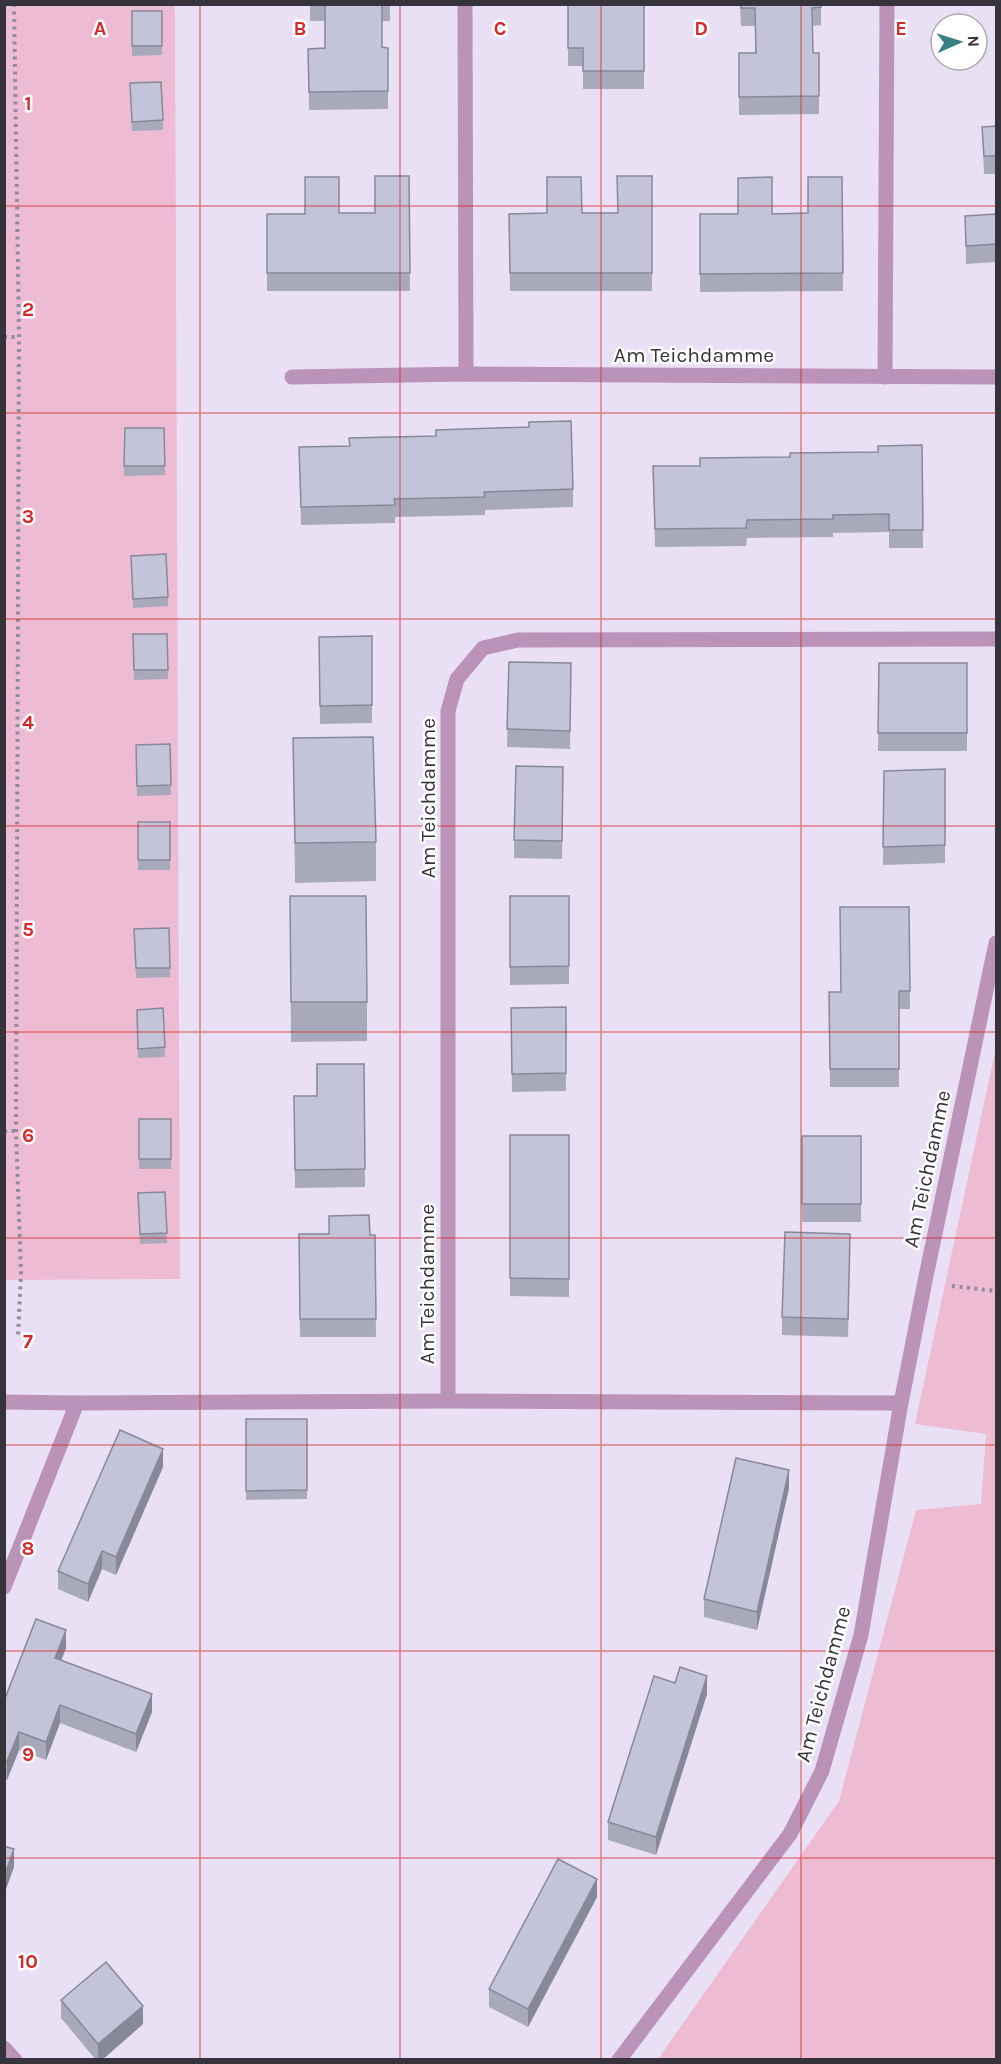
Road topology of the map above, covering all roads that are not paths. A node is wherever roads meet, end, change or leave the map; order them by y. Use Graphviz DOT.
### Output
graph roads {
  1 [pos="465,4"];
  2 [pos="887,4"];
  3 [pos="466,374"];
  4 [pos="292,376"];
  5 [pos="885,377"];
  6 [pos="996,377"];
  7 [pos="996,639"];
  8 [pos="996,944"];
  9 [pos="448,1401"];
  10 [pos="4,1402"];
  11 [pos="77,1403"];
  12 [pos="901,1403"];
  13 [pos="4,1587"];
  14 [pos="4,2048"];
  15 [pos="15,2060"];
  16 [pos="620,2060"];
  1 -- 3 [label="street"];
  2 -- 5 [label="street"];
  3 -- 4 [label="street, Am Teichdamme"];
  3 -- 5 [label="street, Am Teichdamme"];
  5 -- 6 [label="street, Am Teichdamme"];
  7 -- 9 [label="street, Am Teichdamme"];
  8 -- 12 [label="street, Am Teichdamme"];
  9 -- 11 [label="street"];
  9 -- 12 [label="street"];
  10 -- 11 [label="street"];
  11 -- 13 [label="street"];
  12 -- 16 [label="street, Am Teichdamme"];
  14 -- 15 [label="street"];
}
